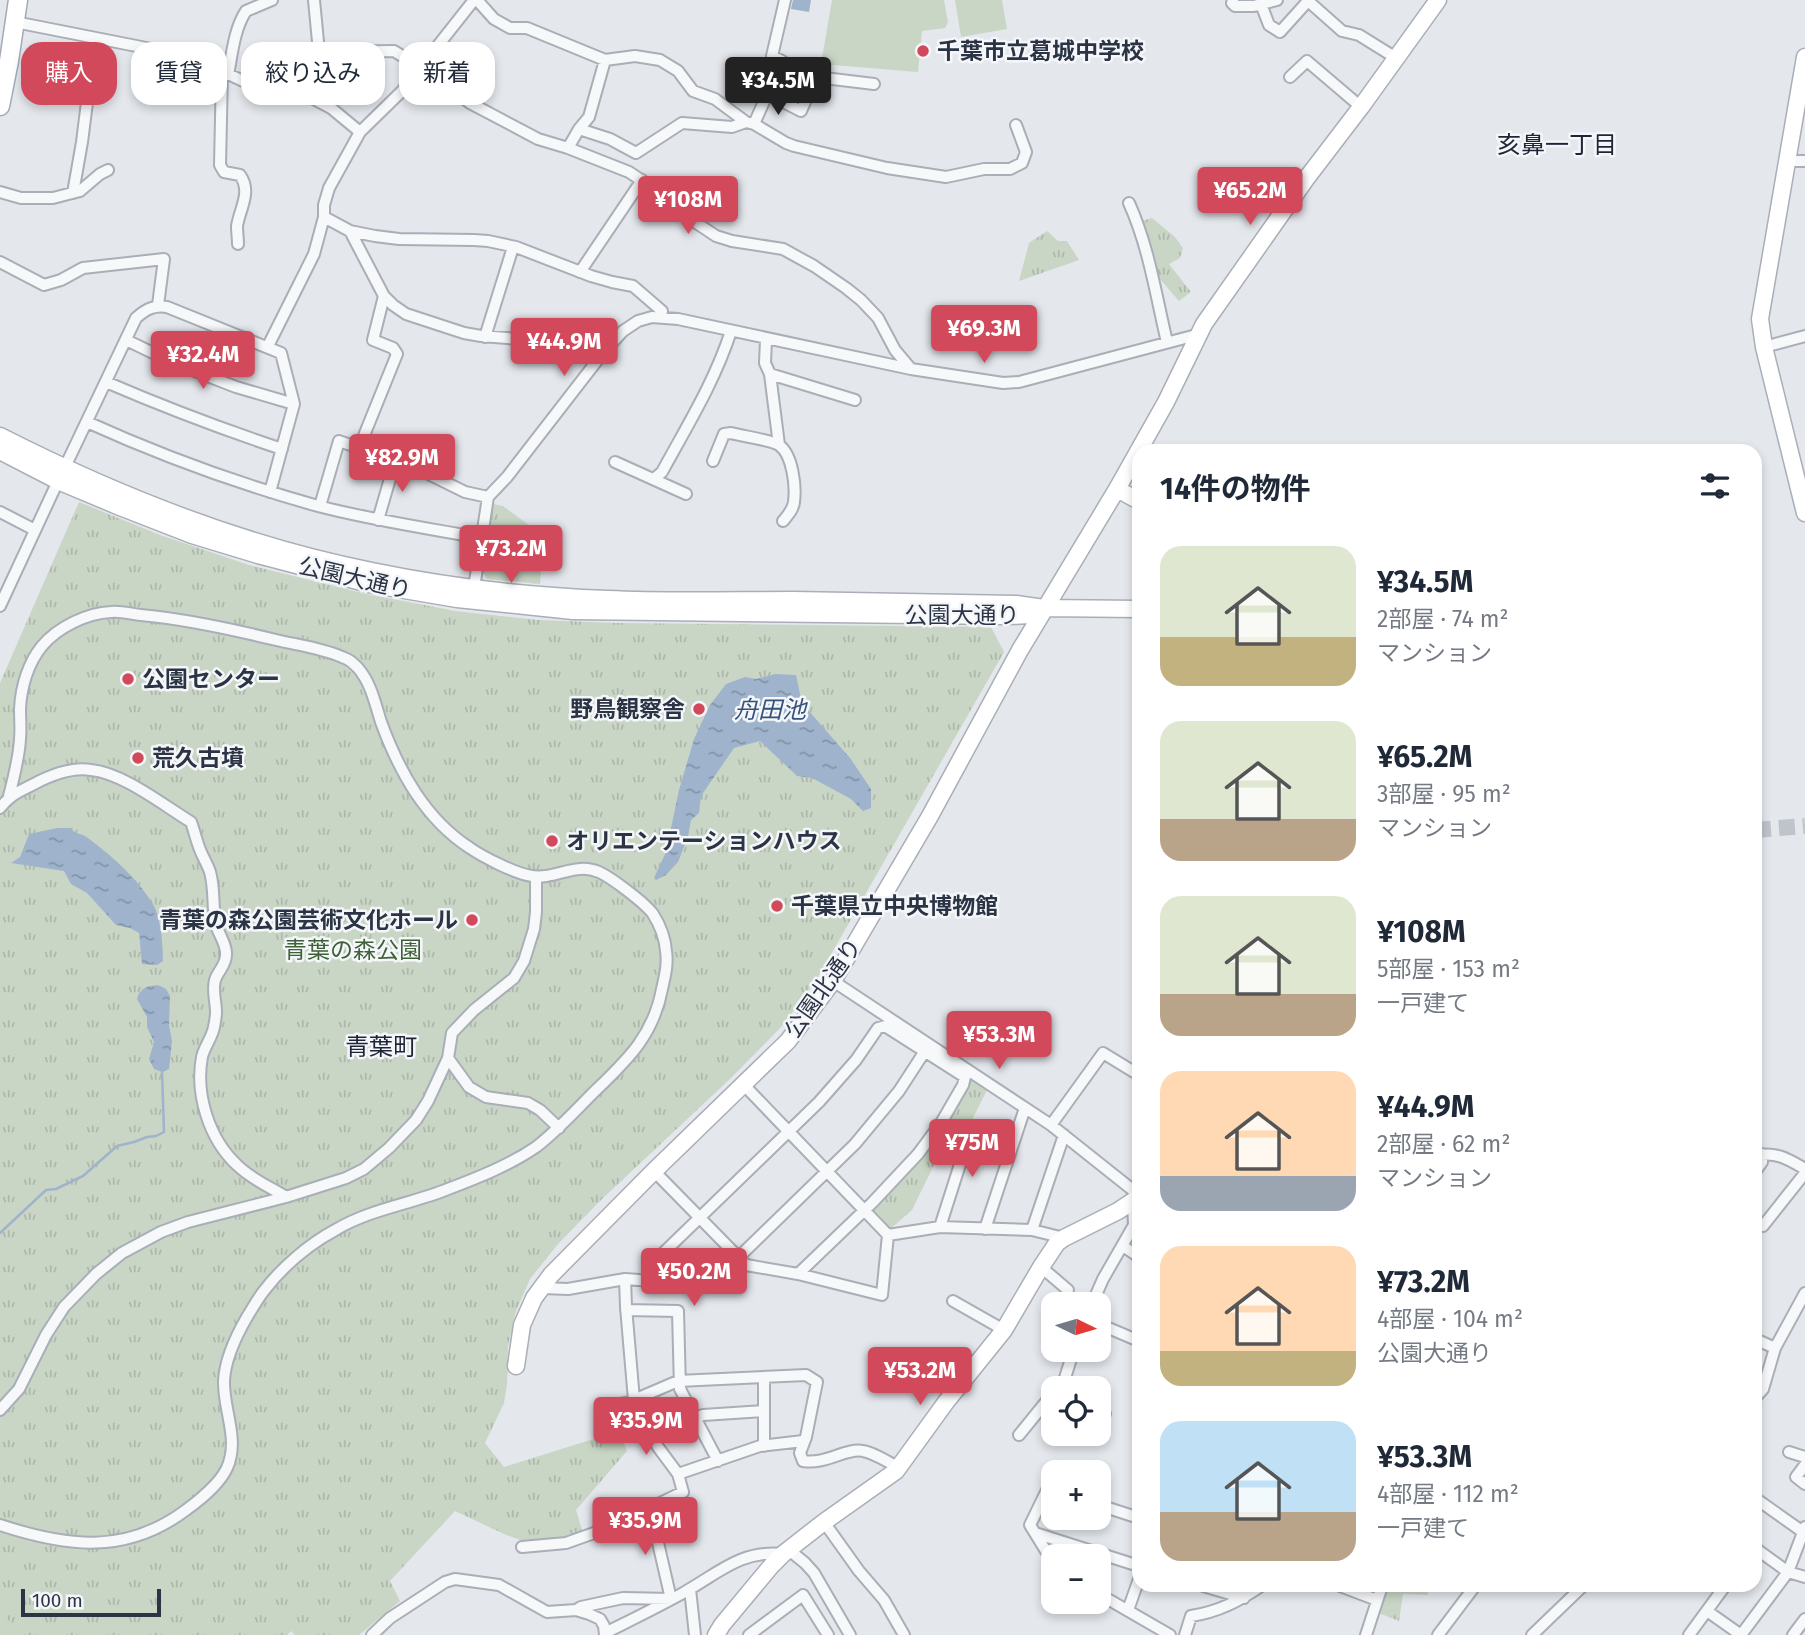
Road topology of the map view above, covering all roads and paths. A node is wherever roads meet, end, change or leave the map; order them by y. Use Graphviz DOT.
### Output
graph roads {
  1 [pos="18,0"];
  2 [pos="272,0"];
  3 [pos="314,0"];
  4 [pos="475,0"];
  5 [pos="785,0"];
  6 [pos="1233,0"];
  7 [pos="1277,0"];
  8 [pos="1307,0"];
  9 [pos="1438,0"];
  10 [pos="1261,4"];
  11 [pos="15,22"];
  12 [pos="95,39"];
  13 [pos="318,42"];
  14 [pos="441,42"];
  15 [pos="131,46"];
  16 [pos="1396,58"];
  17 [pos="605,60"];
  18 [pos="1804,66"];
  19 [pos="227,67"];
  20 [pos="1290,77"];
  21 [pos="874,84"];
  22 [pos="768,94"];
  23 [pos="399,95"];
  24 [pos="223,105"];
  25 [pos="326,105"];
  26 [pos="474,105"];
  27 [pos="0,106"];
  28 [pos="1361,107"];
  29 [pos="750,123"];
  30 [pos="1016,125"];
  31 [pos="579,129"];
  32 [pos="360,132"];
  33 [pos="568,148"];
  34 [pos="1787,161"];
  35 [pos="1805,161"];
  36 [pos="108,170"];
  37 [pos="642,180"];
  38 [pos="0,192"];
  39 [pos="73,193"];
  40 [pos="1129,203"];
  41 [pos="324,217"];
  42 [pos="350,231"];
  43 [pos="238,244"];
  44 [pos="513,247"];
  45 [pos="0,262"];
  46 [pos="580,272"];
  47 [pos="384,296"];
  48 [pos="158,305"];
  49 [pos="661,317"];
  50 [pos="731,331"];
  51 [pos="1200,334"];
  52 [pos="1805,336"];
  53 [pos="485,337"];
  54 [pos="126,340"];
  55 [pos="766,340"];
  56 [pos="1167,342"];
  57 [pos="268,346"];
  58 [pos="1764,347"];
  59 [pos="603,352"];
  60 [pos="911,369"];
  61 [pos="770,374"];
  62 [pos="106,382"];
  63 [pos="855,400"];
  64 [pos="294,404"];
  65 [pos="87,422"];
  66 [pos="0,436"];
  67 [pos="1143,444"];
  68 [pos="779,445"];
  69 [pos="359,448"];
  70 [pos="282,449"];
  71 [pos="0,451"];
  72 [pos="396,458"];
  73 [pos="713,461"];
  74 [pos="615,462"];
  75 [pos="1132,464"];
  76 [pos="1799,467"];
  77 [pos="61,475"];
  78 [pos="654,479"];
  79 [pos="1118,489"];
  80 [pos="270,492"];
  81 [pos="685,494"];
  82 [pos="488,497"];
  83 [pos="1132,497"];
  84 [pos="320,506"];
  85 [pos="0,512"];
  86 [pos="1805,513"];
  87 [pos="377,520"];
  88 [pos="783,521"];
  89 [pos="35,530"];
  90 [pos="481,538"];
  91 [pos="474,588"];
  92 [pos="462,600"];
  93 [pos="489,602"];
  94 [pos="0,606"];
  95 [pos="1044,608"];
  96 [pos="1132,609"];
  97 [pos="9,796"];
  98 [pos="0,808"];
  99 [pos="536,877"];
  100 [pos="834,981"];
  101 [pos="925,1051"];
  102 [pos="449,1058"];
  103 [pos="1132,1071"];
  104 [pos="743,1084"];
  105 [pos="1025,1108"];
  106 [pos="1051,1125"];
  107 [pos="559,1128"];
  108 [pos="788,1131"];
  109 [pos="1064,1135"];
  110 [pos="1012,1147"];
  111 [pos="1762,1155"];
  112 [pos="654,1171"];
  113 [pos="1805,1171"];
  114 [pos="828,1172"];
  115 [pos="1132,1194"];
  116 [pos="286,1197"];
  117 [pos="1132,1201"];
  118 [pos="865,1209"];
  119 [pos="699,1217"];
  120 [pos="1762,1225"];
  121 [pos="940,1227"];
  122 [pos="985,1228"];
  123 [pos="1132,1229"];
  124 [pos="1032,1230"];
  125 [pos="888,1235"];
  126 [pos="1063,1238"];
  127 [pos="1123,1246"];
  128 [pos="1132,1252"];
  129 [pos="739,1258"];
  130 [pos="1041,1267"];
  131 [pos="798,1274"];
  132 [pos="625,1279"];
  133 [pos="654,1281"];
  134 [pos="542,1288"];
  135 [pos="1068,1290"];
  136 [pos="1097,1292"];
  137 [pos="1804,1299"];
  138 [pos="953,1301"];
  139 [pos="626,1310"];
  140 [pos="1111,1329"];
  141 [pos="1004,1330"];
  142 [pos="1132,1338"];
  143 [pos="1762,1342"];
  144 [pos="1775,1348"];
  145 [pos="516,1366"];
  146 [pos="764,1377"];
  147 [pos="678,1381"];
  148 [pos="1762,1391"];
  149 [pos="634,1401"];
  150 [pos="601,1408"];
  151 [pos="1041,1409"];
  152 [pos="0,1410"];
  153 [pos="764,1411"];
  154 [pos="695,1418"];
  155 [pos="1018,1435"];
  156 [pos="803,1441"];
  157 [pos="764,1446"];
  158 [pos="1789,1452"];
  159 [pos="1805,1457"];
  160 [pos="718,1461"];
  161 [pos="1805,1465"];
  162 [pos="898,1467"];
  163 [pos="678,1474"];
  164 [pos="1805,1484"];
  165 [pos="1041,1502"];
  166 [pos="1762,1503"];
  167 [pos="650,1508"];
  168 [pos="1111,1509"];
  169 [pos="1132,1516"];
  170 [pos="824,1522"];
  171 [pos="0,1525"];
  172 [pos="1035,1533"];
  173 [pos="1803,1534"];
  174 [pos="1042,1544"];
  175 [pos="522,1548"];
  176 [pos="786,1552"];
  177 [pos="1762,1553"];
  178 [pos="1132,1564"];
  179 [pos="1788,1572"];
  180 [pos="1805,1577"];
  181 [pos="690,1589"];
  182 [pos="1134,1592"];
  183 [pos="1224,1592"];
  184 [pos="1252,1592"];
  185 [pos="1356,1592"];
  186 [pos="1380,1592"];
  187 [pos="1470,1592"];
  188 [pos="1577,1592"];
  189 [pos="1721,1592"];
  190 [pos="1244,1598"];
  191 [pos="671,1599"];
  192 [pos="1377,1600"];
  193 [pos="1111,1601"];
  194 [pos="576,1610"];
  195 [pos="1128,1610"];
  196 [pos="1707,1611"];
  197 [pos="1805,1619"];
  198 [pos="605,1634"];
  199 [pos="824,1634"];
  200 [pos="372,1635"];
  201 [pos="695,1635"];
  202 [pos="716,1635"];
  203 [pos="749,1635"];
  204 [pos="850,1635"];
  205 [pos="904,1635"];
  206 [pos="1170,1635"];
  207 [pos="1185,1635"];
  208 [pos="1366,1635"];
  209 [pos="1438,1635"];
  210 [pos="1532,1635"];
  211 [pos="1689,1635"];
  212 [pos="1793,1635"];
  1 -- 11 [label="main road"];
  2 -- 19 [label="street"];
  3 -- 13 [label="street"];
  4 -- 14 [label="street"];
  4 -- 17 [label="street"];
  5 -- 22 [label="street"];
  6 -- 10 [label="street"];
  7 -- 10 [label="street"];
  8 -- 10 [label="street"];
  8 -- 16 [label="street"];
  9 -- 16 [label="street, 公園北通り"];
  11 -- 12 [label="street"];
  11 -- 27 [label="main road"];
  12 -- 15 [label="street"];
  12 -- 39 [label="street"];
  16 -- 28 [label="street, 公園北通り"];
  17 -- 29 [label="street"];
  17 -- 31 [label="street"];
  18 -- 34 [label="street"];
  20 -- 28 [label="street"];
  21 -- 22 [label="street"];
  22 -- 29 [label="street"];
  23 -- 32 [label="street"];
  24 -- 43 [label="street"];
  25 -- 32 [label="street"];
  26 -- 33 [label="street"];
  28 -- 51 [label="street, 公園北通り"];
  29 -- 30 [label="street"];
  29 -- 31 [label="street"];
  31 -- 33 [label="street"];
  32 -- 41 [label="street"];
  33 -- 37 [label="street"];
  34 -- 35 [label="street"];
  34 -- 58 [label="street"];
  36 -- 39 [label="street"];
  37 -- 46 [label="street"];
  37 -- 60 [label="street"];
  38 -- 39 [label="street"];
  40 -- 56 [label="street"];
  41 -- 42 [label="street"];
  41 -- 57 [label="street"];
  42 -- 44 [label="street"];
  42 -- 47 [label="street"];
  44 -- 46 [label="street"];
  44 -- 53 [label="street"];
  45 -- 48 [label="street"];
  46 -- 49 [label="street"];
  47 -- 53 [label="street"];
  47 -- 69 [label="street"];
  48 -- 54 [label="street"];
  48 -- 57 [label="street"];
  49 -- 50 [label="street"];
  49 -- 59 [label="street"];
  50 -- 55 [label="street"];
  50 -- 78 [label="street"];
  51 -- 56 [label="street"];
  51 -- 67 [label="street, 公園北通り"];
  52 -- 58 [label="street"];
  53 -- 59 [label="street"];
  54 -- 62 [label="street"];
  54 -- 64 [label="street"];
  55 -- 60 [label="street"];
  55 -- 61 [label="street"];
  56 -- 60 [label="street"];
  57 -- 64 [label="street"];
  58 -- 76 [label="street"];
  59 -- 82 [label="street"];
  61 -- 63 [label="street"];
  61 -- 68 [label="street"];
  62 -- 65 [label="street"];
  62 -- 70 [label="street"];
  64 -- 70 [label="street"];
  65 -- 77 [label="street"];
  65 -- 80 [label="street"];
  66 -- 77 [label="street, 公園大通り"];
  68 -- 73 [label="street"];
  68 -- 88 [label="street"];
  69 -- 72 [label="street"];
  69 -- 84 [label="street"];
  70 -- 80 [label="street"];
  71 -- 77 [label="street, 公園大通り"];
  72 -- 82 [label="street"];
  72 -- 87 [label="street"];
  74 -- 78 [label="street"];
  75 -- 79 [label="street, 公園北通り"];
  76 -- 86 [label="street"];
  77 -- 89 [label="street"];
  77 -- 91 [label="street, 公園大通り"];
  77 -- 92 [label="street, 公園大通り"];
  78 -- 81 [label="street"];
  79 -- 83 [label="street"];
  79 -- 95 [label="street, 公園北通り"];
  80 -- 84 [label="street"];
  82 -- 90 [label="street"];
  84 -- 87 [label="street"];
  85 -- 89 [label="street"];
  87 -- 90 [label="street"];
  89 -- 94 [label="street"];
  90 -- 91 [label="street"];
  91 -- 92 [label="street"];
  91 -- 93 [label="street"];
  91 -- 95 [label="street, 公園大通り"];
  92 -- 93 [label="street, 公園大通り"];
  93 -- 95 [label="street, 公園大通り"];
  95 -- 96 [label="street"];
  95 -- 100 [label="street, 公園北通り"];
  97 -- 98 [label="street"];
  97 -- 99 [label="street"];
  97 -- 116 [label="street"];
  99 -- 102 [label="street"];
  99 -- 107 [label="street"];
  100 -- 104 [label="street, 公園北通り"];
  100 -- 105 [label="street"];
  101 -- 108 [label="street"];
  101 -- 114 [label="street"];
  101 -- 118 [label="street"];
  102 -- 107 [label="street"];
  102 -- 116 [label="street"];
  103 -- 106 [label="street"];
  104 -- 108 [label="street"];
  104 -- 112 [label="street, 公園北通り"];
  105 -- 106 [label="street"];
  105 -- 110 [label="street"];
  106 -- 109 [label="street"];
  107 -- 171 [label="street"];
  108 -- 114 [label="street"];
  108 -- 119 [label="street"];
  109 -- 115 [label="street"];
  109 -- 124 [label="street"];
  110 -- 121 [label="street"];
  110 -- 122 [label="street"];
  111 -- 113 [label="street"];
  112 -- 119 [label="street"];
  112 -- 134 [label="street, 公園北通り"];
  113 -- 120 [label="street"];
  114 -- 118 [label="street"];
  114 -- 129 [label="street"];
  116 -- 152 [label="street"];
  117 -- 126 [label="street"];
  118 -- 125 [label="street"];
  118 -- 131 [label="street"];
  119 -- 129 [label="street"];
  119 -- 133 [label="street"];
  121 -- 122 [label="street"];
  121 -- 125 [label="street"];
  122 -- 124 [label="street"];
  123 -- 127 [label="street"];
  124 -- 126 [label="street"];
  125 -- 131 [label="street"];
  126 -- 130 [label="street"];
  127 -- 128 [label="street"];
  127 -- 136 [label="street"];
  129 -- 131 [label="street"];
  129 -- 133 [label="street"];
  130 -- 135 [label="street"];
  130 -- 141 [label="street"];
  132 -- 133 [label="street"];
  132 -- 134 [label="street"];
  132 -- 139 [label="street"];
  134 -- 145 [label="street, 公園北通り"];
  137 -- 144 [label="street"];
  138 -- 141 [label="street"];
  139 -- 147 [label="street"];
  139 -- 149 [label="street"];
  140 -- 142 [label="street"];
  141 -- 162 [label="street"];
  143 -- 144 [label="street"];
  144 -- 148 [label="street"];
  146 -- 147 [label="street"];
  146 -- 153 [label="street"];
  146 -- 156 [label="street"];
  147 -- 149 [label="street"];
  147 -- 154 [label="street"];
  149 -- 150 [label="street"];
  149 -- 163 [label="street"];
  151 -- 155 [label="street"];
  153 -- 154 [label="street"];
  153 -- 157 [label="street"];
  154 -- 160 [label="street"];
  156 -- 157 [label="street"];
  156 -- 162 [label="street"];
  157 -- 160 [label="street"];
  158 -- 159 [label="street"];
  160 -- 163 [label="street"];
  161 -- 164 [label="street"];
  162 -- 170 [label="street"];
  163 -- 167 [label="street"];
  165 -- 172 [label="street"];
  166 -- 173 [label="street"];
  167 -- 175 [label="street"];
  167 -- 191 [label="street"];
  168 -- 169 [label="street"];
  170 -- 176 [label="street"];
  170 -- 205 [label="street"];
  172 -- 174 [label="street"];
  172 -- 178 [label="street"];
  173 -- 179 [label="street"];
  176 -- 181 [label="street"];
  176 -- 202 [label="street"];
  176 -- 204 [label="street"];
  177 -- 179 [label="street"];
  179 -- 180 [label="street"];
  179 -- 196 [label="street"];
  181 -- 191 [label="street"];
  181 -- 201 [label="street"];
  182 -- 195 [label="street"];
  183 -- 190 [label="street"];
  184 -- 190 [label="street"];
  185 -- 192 [label="street"];
  186 -- 192 [label="street"];
  187 -- 209 [label="street"];
  188 -- 210 [label="street"];
  189 -- 196 [label="street"];
  190 -- 207 [label="street"];
  191 -- 194 [label="street"];
  191 -- 198 [label="street"];
  192 -- 208 [label="street"];
  193 -- 195 [label="street"];
  194 -- 198 [label="street"];
  194 -- 200 [label="street"];
  195 -- 206 [label="street"];
  196 -- 211 [label="street"];
  197 -- 212 [label="street"];
  199 -- 203 [label="street"];
}
